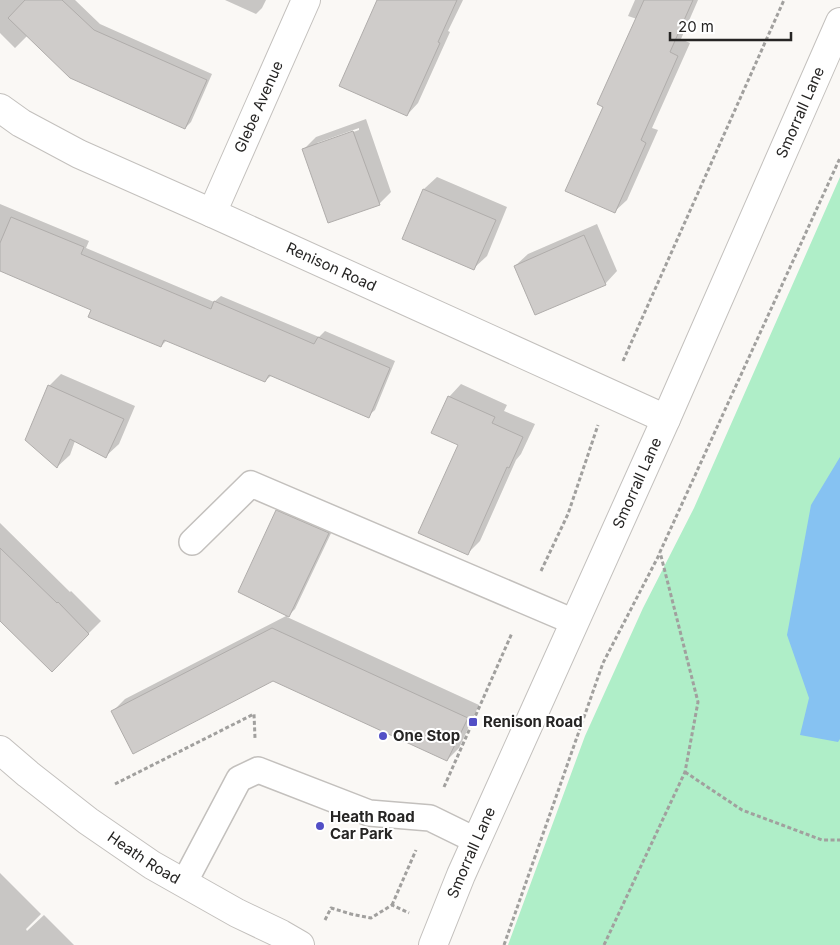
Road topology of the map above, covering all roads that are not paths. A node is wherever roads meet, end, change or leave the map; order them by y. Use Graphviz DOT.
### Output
graph roads {
  1 [pos="306,0"];
  2 [pos="840,22"];
  3 [pos="0,108"];
  4 [pos="212,213"];
  5 [pos="666,419"];
  6 [pos="192,542"];
  7 [pos="574,622"];
  8 [pos="0,750"];
  9 [pos="477,841"];
  10 [pos="184,883"];
  11 [pos="436,936"];
  12 [pos="300,945"];
  1 -- 4 [label="street, Glebe Avenue"];
  2 -- 5 [label="street, Smorrall Lane"];
  3 -- 4 [label="street, Renison Road"];
  4 -- 5 [label="street, Renison Road"];
  5 -- 7 [label="street, Smorrall Lane"];
  6 -- 7 [label="lane"];
  7 -- 9 [label="street, Smorrall Lane"];
  8 -- 10 [label="street, Heath Road"];
  9 -- 10 [label="lane"];
  9 -- 11 [label="street, Smorrall Lane"];
  10 -- 12 [label="street, Heath Road"];
}
